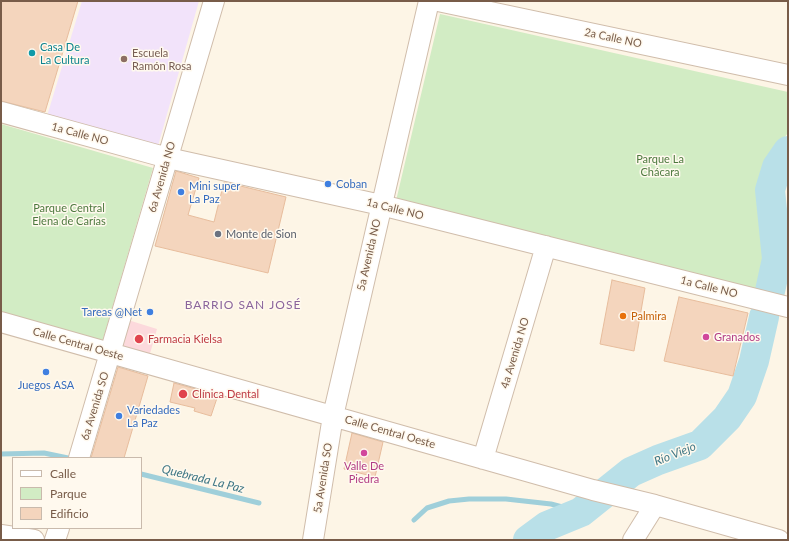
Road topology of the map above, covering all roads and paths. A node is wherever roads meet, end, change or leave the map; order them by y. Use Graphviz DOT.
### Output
graph roads {
  1 [pos="214,1"];
  2 [pos="429,1"];
  3 [pos="438,1"];
  4 [pos="788,75"];
  5 [pos="1,112"];
  6 [pos="168,158"];
  7 [pos="381,205"];
  8 [pos="546,246"];
  9 [pos="788,307"];
  10 [pos="1,322"];
  11 [pos="110,353"];
  12 [pos="333,416"];
  13 [pos="81,452"];
  14 [pos="483,459"];
  15 [pos="655,505"];
  16 [pos="59,529"];
  17 [pos="1,535"];
  18 [pos="34,540"];
  19 [pos="55,540"];
  20 [pos="313,540"];
  21 [pos="633,540"];
  22 [pos="779,540"];
  1 -- 6 [label="street, 6a Avenida NO"];
  2 -- 7 [label="street, 5a Avenida NO"];
  3 -- 4 [label="street, 2a Calle NO"];
  5 -- 6 [label="street, 1a Calle NO"];
  6 -- 7 [label="street, 1a Calle NO"];
  6 -- 11 [label="street, 6a Avenida NO"];
  7 -- 8 [label="street, 1a Calle NO"];
  7 -- 12 [label="street, 5a Avenida NO"];
  8 -- 9 [label="street, 1a Calle NO"];
  8 -- 14 [label="street, 4a Avenida NO"];
  10 -- 11 [label="street, Calle Central Oeste"];
  11 -- 12 [label="street, Calle Central Oeste"];
  11 -- 13 [label="street, 6a Avenida SO"];
  12 -- 14 [label="street, Calle Central Oeste"];
  12 -- 20 [label="street, 5a Avenida SO"];
  14 -- 15 [label="street, Calle Central Oeste"];
  15 -- 21 [label="street"];
  15 -- 22 [label="street, Calle Central Oeste"];
  16 -- 19 [label="street"];
  17 -- 18 [label="street"];
}
